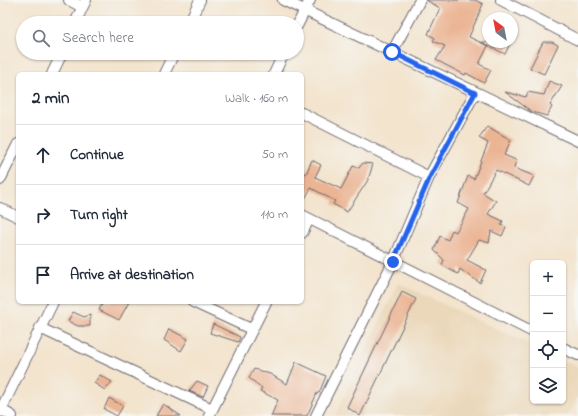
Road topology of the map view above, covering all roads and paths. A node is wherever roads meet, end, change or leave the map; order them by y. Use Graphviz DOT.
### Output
graph roads {
  1 [pos="69,0"];
  2 [pos="200,0"];
  3 [pos="283,0"];
  4 [pos="310,0"];
  5 [pos="420,0"];
  6 [pos="501,0"];
  7 [pos="84,4"];
  8 [pos="305,10"];
  9 [pos="78,16"];
  10 [pos="192,16"];
  11 [pos="302,16"];
  12 [pos="578,40"];
  13 [pos="392,52"];
  14 [pos="59,60"];
  15 [pos="171,60"];
  16 [pos="281,60"];
  17 [pos="53,72"];
  18 [pos="165,72"];
  19 [pos="275,72"];
  20 [pos="475,93"];
  21 [pos="304,114"];
  22 [pos="578,141"];
  23 [pos="16,148"];
  24 [pos="430,177"];
  25 [pos="0,180"];
  26 [pos="0,208"];
  27 [pos="16,216"];
  28 [pos="306,217"];
  29 [pos="393,262"];
  30 [pos="52,304"];
  31 [pos="197,304"];
  32 [pos="265,304"];
  33 [pos="40,328"];
  34 [pos="251,329"];
  35 [pos="530,330"];
  36 [pos="566,349"];
  37 [pos="578,355"];
  38 [pos="0,410"];
  39 [pos="210,412"];
  40 [pos="12,416"];
  41 [pos="316,416"];
  1 -- 7 [label="street"];
  2 -- 10 [label="street"];
  3 -- 8 [label="street"];
  4 -- 8 [label="street"];
  5 -- 13 [label="street"];
  6 -- 12 [label="street"];
  7 -- 9 [label="street"];
  8 -- 11 [label="street"];
  8 -- 13 [label="street"];
  13 -- 20 [label="street"];
  14 -- 17 [label="street"];
  15 -- 18 [label="street"];
  16 -- 19 [label="street"];
  20 -- 22 [label="street"];
  20 -- 24 [label="street"];
  21 -- 24 [label="street"];
  23 -- 25 [label="street"];
  24 -- 29 [label="street"];
  26 -- 27 [label="street"];
  28 -- 29 [label="street"];
  29 -- 35 [label="street"];
  29 -- 41 [label="street"];
  30 -- 33 [label="street"];
  31 -- 34 [label="street"];
  32 -- 34 [label="street"];
  33 -- 38 [label="street"];
  33 -- 39 [label="street"];
  34 -- 39 [label="street"];
  36 -- 37 [label="street"];
  38 -- 40 [label="street"];
}
